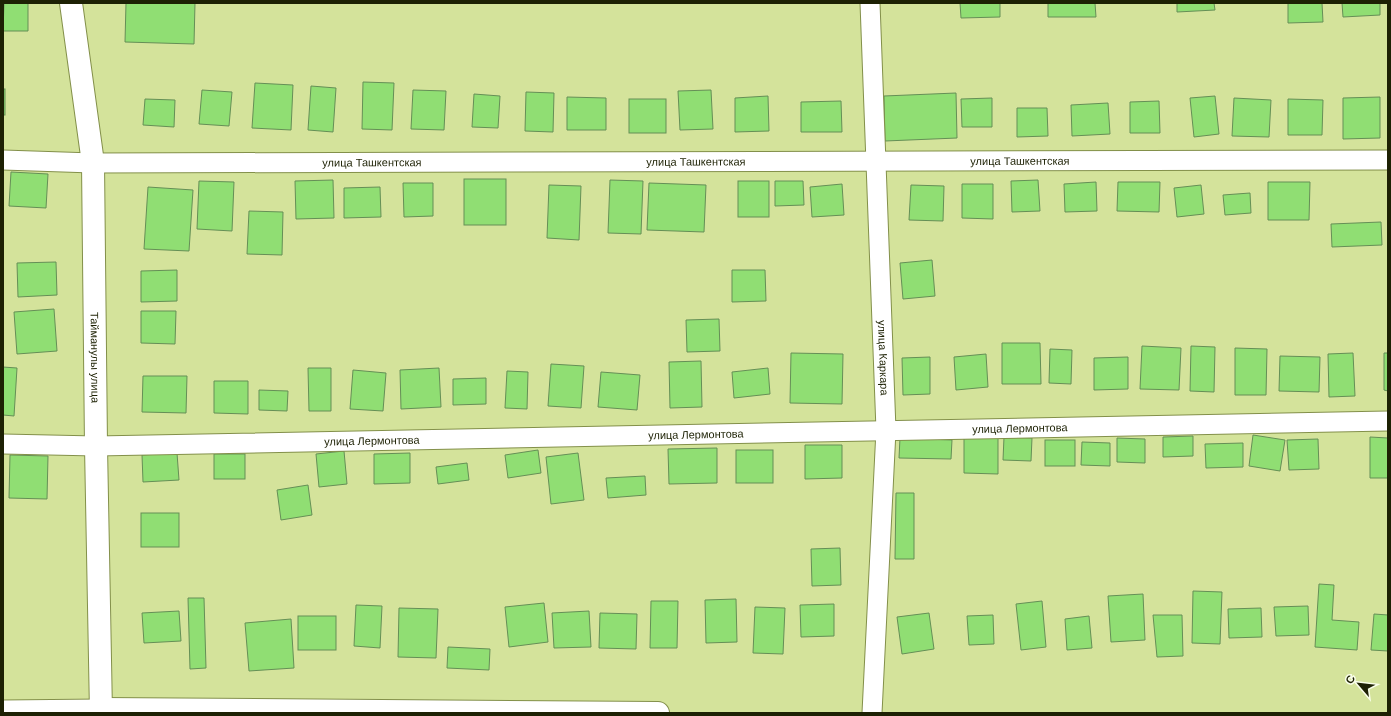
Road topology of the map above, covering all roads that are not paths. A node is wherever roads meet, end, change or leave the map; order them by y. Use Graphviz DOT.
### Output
graph roads {
  1 [pos="71,3"];
  2 [pos="870,3"];
  3 [pos="3,160"];
  4 [pos="1388,160"];
  5 [pos="876,162"];
  6 [pos="93,163"];
  7 [pos="1388,421"];
  8 [pos="886,430"];
  9 [pos="3,444"];
  10 [pos="96,446"];
  11 [pos="3,710"];
  12 [pos="101,711"];
  13 [pos="658,713"];
  14 [pos="872,713"];
  1 -- 6 [label="street, Тайманулы улица"];
  2 -- 5 [label="street, улица Каркара"];
  3 -- 6 [label="street, улица Ташкентская"];
  4 -- 5 [label="street, улица Ташкентская"];
  5 -- 6 [label="street, улица Ташкентская"];
  5 -- 8 [label="street, улица Каркара"];
  6 -- 10 [label="street, Тайманулы улица"];
  7 -- 8 [label="street, улица Лермонтова"];
  8 -- 10 [label="street, улица Лермонтова"];
  8 -- 14 [label="street, улица Каркара"];
  9 -- 10 [label="street, улица Лермонтова"];
  10 -- 12 [label="street, Тайманулы улица"];
  11 -- 12 [label="street"];
  12 -- 13 [label="street"];
}
